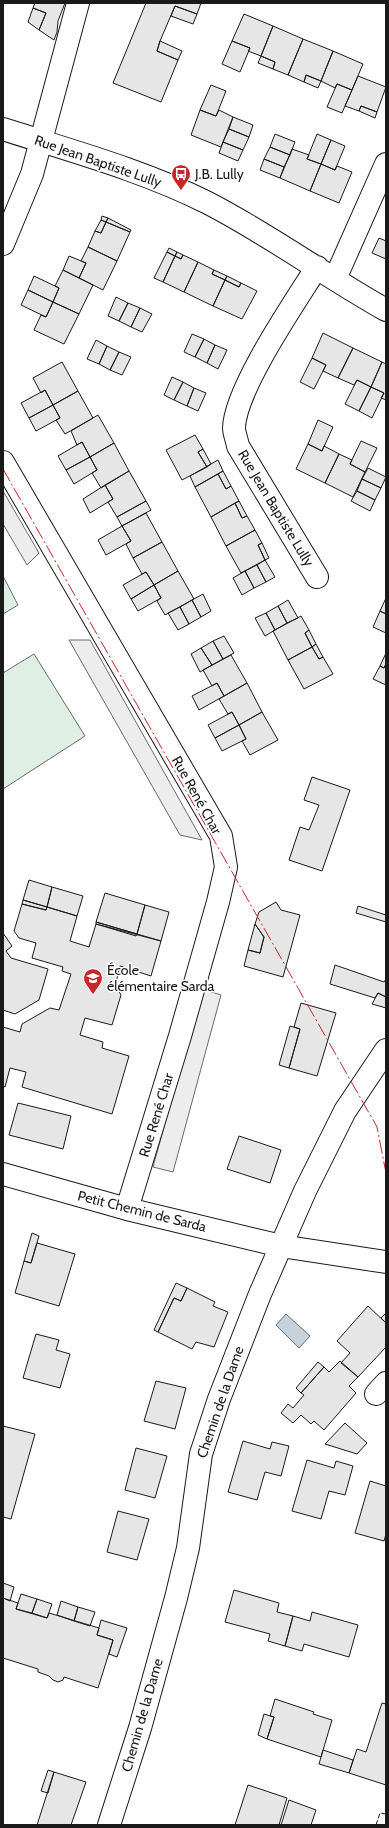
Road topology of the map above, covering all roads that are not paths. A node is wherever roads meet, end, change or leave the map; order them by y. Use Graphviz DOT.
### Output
graph roads {
  1 [pos="78,3"];
  2 [pos="3,129"];
  3 [pos="40,141"];
  4 [pos="386,164"];
  5 [pos="3,244"];
  6 [pos="317,267"];
  7 [pos="335,279"];
  8 [pos="386,310"];
  9 [pos="3,462"];
  10 [pos="317,578"];
  11 [pos="386,1050"];
  12 [pos="3,1174"];
  13 [pos="127,1209"];
  14 [pos="281,1246"];
  15 [pos="386,1262"];
  16 [pos="109,1825"];
  1 -- 3 [label="street"];
  2 -- 3 [label="street, Rue Jean Baptiste Lully"];
  3 -- 5 [label="street"];
  3 -- 6 [label="street, Rue Jean Baptiste Lully"];
  4 -- 7 [label="street"];
  6 -- 7 [label="street, Rue Jean Baptiste Lully"];
  6 -- 10 [label="street, Rue Jean Baptiste Lully"];
  7 -- 8 [label="street, Rue Jean Baptiste Lully"];
  9 -- 13 [label="street, Rue René Char"];
  11 -- 14 [label="street, Chemin de la Dame"];
  12 -- 13 [label="street, Petit Chemin de Sarda"];
  13 -- 14 [label="street, Petit Chemin de Sarda"];
  14 -- 15 [label="street, Petit Chemin de Sarda"];
  14 -- 16 [label="street, Chemin de la Dame"];
}
